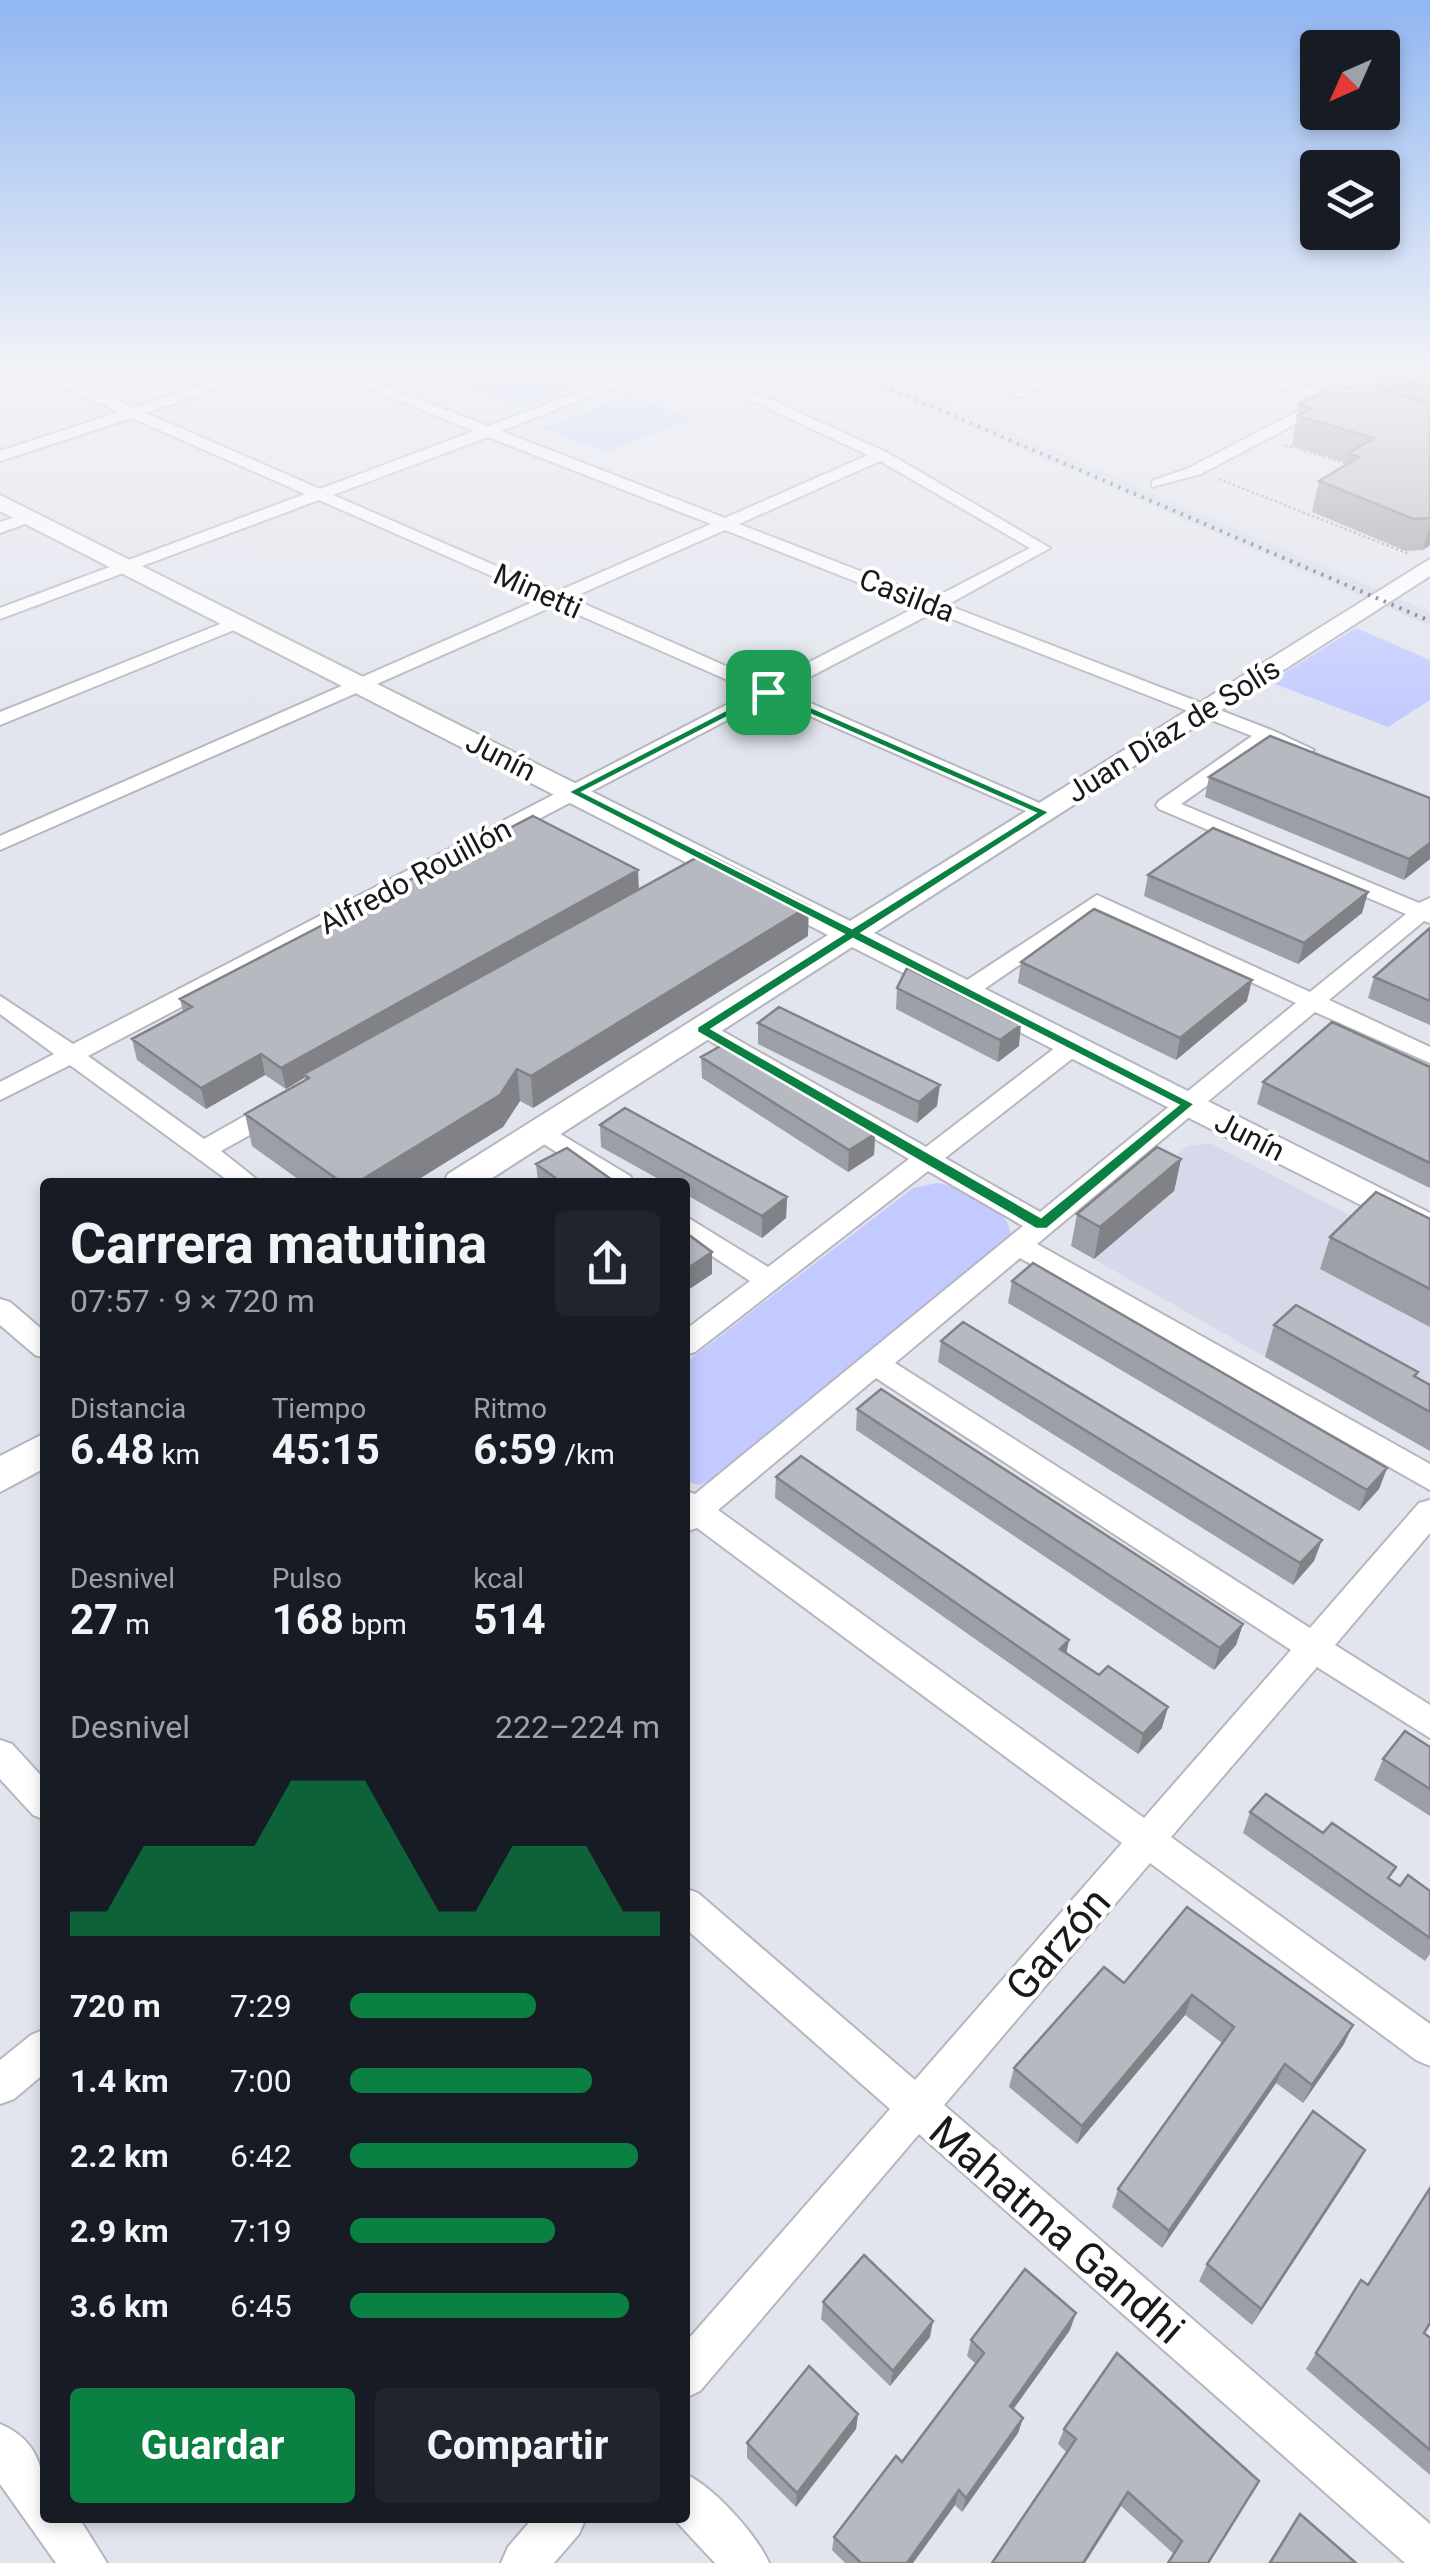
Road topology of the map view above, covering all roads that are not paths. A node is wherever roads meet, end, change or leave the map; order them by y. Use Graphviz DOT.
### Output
graph roads {
  1 [pos="307,489"];
  2 [pos="334,489"];
  3 [pos="634,489"];
  4 [pos="806,489"];
  5 [pos="939,489"];
  6 [pos="319,494"];
  7 [pos="0,502"];
  8 [pos="30,517"];
  9 [pos="726,524"];
  10 [pos="0,528"];
  11 [pos="1422,561"];
  12 [pos="127,566"];
  13 [pos="554,598"];
  14 [pos="933,605"];
  15 [pos="0,614"];
  16 [pos="238,622"];
  17 [pos="360,684"];
  18 [pos="768,692"];
  19 [pos="1204,711"];
  20 [pos="0,719"];
  21 [pos="1267,735"];
  22 [pos="1321,756"];
  23 [pos="574,792"];
  24 [pos="1044,812"];
  25 [pos="0,844"];
  26 [pos="713,863"];
  27 [pos="679,882"];
  28 [pos="1427,911"];
  29 [pos="852,934"];
  30 [pos="966,991"];
  31 [pos="1313,1002"];
  32 [pos="0,1003"];
  33 [pos="702,1030"];
  34 [pos="1072,1046"];
  35 [pos="72,1055"];
  36 [pos="1430,1056"];
  37 [pos="0,1092"];
  38 [pos="305,1093"];
  39 [pos="1188,1104"];
  40 [pos="542,1130"];
  41 [pos="202,1150"];
  42 [pos="926,1159"];
  43 [pos="240,1178"];
  44 [pos="467,1178"];
  45 [pos="615,1178"];
  46 [pos="1042,1225"];
  47 [pos="690,1228"];
  48 [pos="1430,1228"];
  49 [pos="1018,1245"];
  50 [pos="769,1280"];
  51 [pos="0,1309"];
  52 [pos="690,1341"];
  53 [pos="40,1344"];
  54 [pos="874,1363"];
  55 [pos="40,1451"];
  56 [pos="0,1476"];
  57 [pos="1430,1478"];
  58 [pos="690,1510"];
  59 [pos="690,1512"];
  60 [pos="1430,1512"];
  61 [pos="1313,1648"];
  62 [pos="1430,1723"];
  63 [pos="0,1755"];
  64 [pos="40,1799"];
  65 [pos="1147,1840"];
  66 [pos="690,1909"];
  67 [pos="1430,2047"];
  68 [pos="40,2052"];
  69 [pos="0,2086"];
  70 [pos="917,2107"];
  71 [pos="690,2370"];
  72 [pos="0,2446"];
  73 [pos="40,2501"];
  74 [pos="690,2502"];
  75 [pos="55,2523"];
  76 [pos="559,2523"];
  77 [pos="1430,2554"];
  78 [pos="84,2563"];
  79 [pos="524,2563"];
  80 [pos="746,2563"];
  1 -- 6 [label="street, Minetti"];
  2 -- 6 [label="street"];
  3 -- 9 [label="street, Casilda"];
  4 -- 9 [label="street"];
  5 -- 14 [label="street, Alfredo Rouillón"];
  6 -- 12 [label="street"];
  6 -- 13 [label="street, Minetti"];
  7 -- 8 [label="main road, Junín"];
  8 -- 10 [label="street"];
  8 -- 12 [label="main road, Junín"];
  9 -- 13 [label="street"];
  9 -- 14 [label="street, Casilda"];
  11 -- 19 [label="main road, Juan Díaz de Solís"];
  12 -- 15 [label="street"];
  12 -- 16 [label="main road, Junín"];
  13 -- 17 [label="street"];
  13 -- 18 [label="street, Minetti"];
  14 -- 18 [label="street, Alfredo Rouillón"];
  14 -- 19 [label="street, Casilda"];
  16 -- 17 [label="main road, Junín"];
  16 -- 20 [label="street"];
  17 -- 23 [label="main road, Junín"];
  17 -- 25 [label="street"];
  18 -- 23 [label="street, Alfredo Rouillón"];
  18 -- 24 [label="street, Minetti"];
  19 -- 21 [label="street, Casilda"];
  19 -- 24 [label="main road, Juan Díaz de Solís"];
  21 -- 22 [label="street, Casilda"];
  21 -- 28 [label="street"];
  23 -- 26 [label="main road, Junín"];
  23 -- 35 [label="street, Alfredo Rouillón"];
  24 -- 29 [label="main road, Juan Díaz de Solís"];
  26 -- 27 [label="street"];
  26 -- 29 [label="main road, Junín"];
  28 -- 31 [label="street"];
  29 -- 30 [label="main road, Junín"];
  29 -- 33 [label="main road, Juan Díaz de Solís"];
  30 -- 31 [label="street"];
  30 -- 34 [label="main road, Junín"];
  31 -- 36 [label="street"];
  31 -- 39 [label="street"];
  32 -- 35 [label="street"];
  33 -- 40 [label="main road, Juan Díaz de Solís"];
  33 -- 42 [label="street"];
  34 -- 39 [label="main road, Junín"];
  34 -- 42 [label="street"];
  35 -- 37 [label="street, Alfredo Rouillón"];
  35 -- 41 [label="street"];
  38 -- 41 [label="street"];
  39 -- 46 [label="street"];
  39 -- 48 [label="main road, Junín"];
  40 -- 44 [label="main road, Juan Díaz de Solís"];
  40 -- 45 [label="street"];
  41 -- 43 [label="street"];
  42 -- 46 [label="street"];
  42 -- 50 [label="street"];
  46 -- 49 [label="street"];
  47 -- 50 [label="street"];
  49 -- 54 [label="street"];
  49 -- 57 [label="street"];
  50 -- 52 [label="street"];
  51 -- 53 [label="street"];
  54 -- 58 [label="street"];
  54 -- 61 [label="street"];
  55 -- 56 [label="main road"];
  59 -- 65 [label="street"];
  60 -- 61 [label="street, Garzón"];
  61 -- 62 [label="street"];
  61 -- 65 [label="street, Garzón"];
  63 -- 64 [label="street"];
  65 -- 67 [label="street"];
  65 -- 70 [label="street, Garzón"];
  66 -- 70 [label="street, Mahatma Gandhi"];
  68 -- 69 [label="street"];
  70 -- 71 [label="street, Garzón"];
  70 -- 77 [label="street, Mahatma Gandhi"];
  72 -- 73 [label="street"];
  74 -- 80 [label="street"];
  75 -- 78 [label="street"];
  76 -- 79 [label="street"];
}
